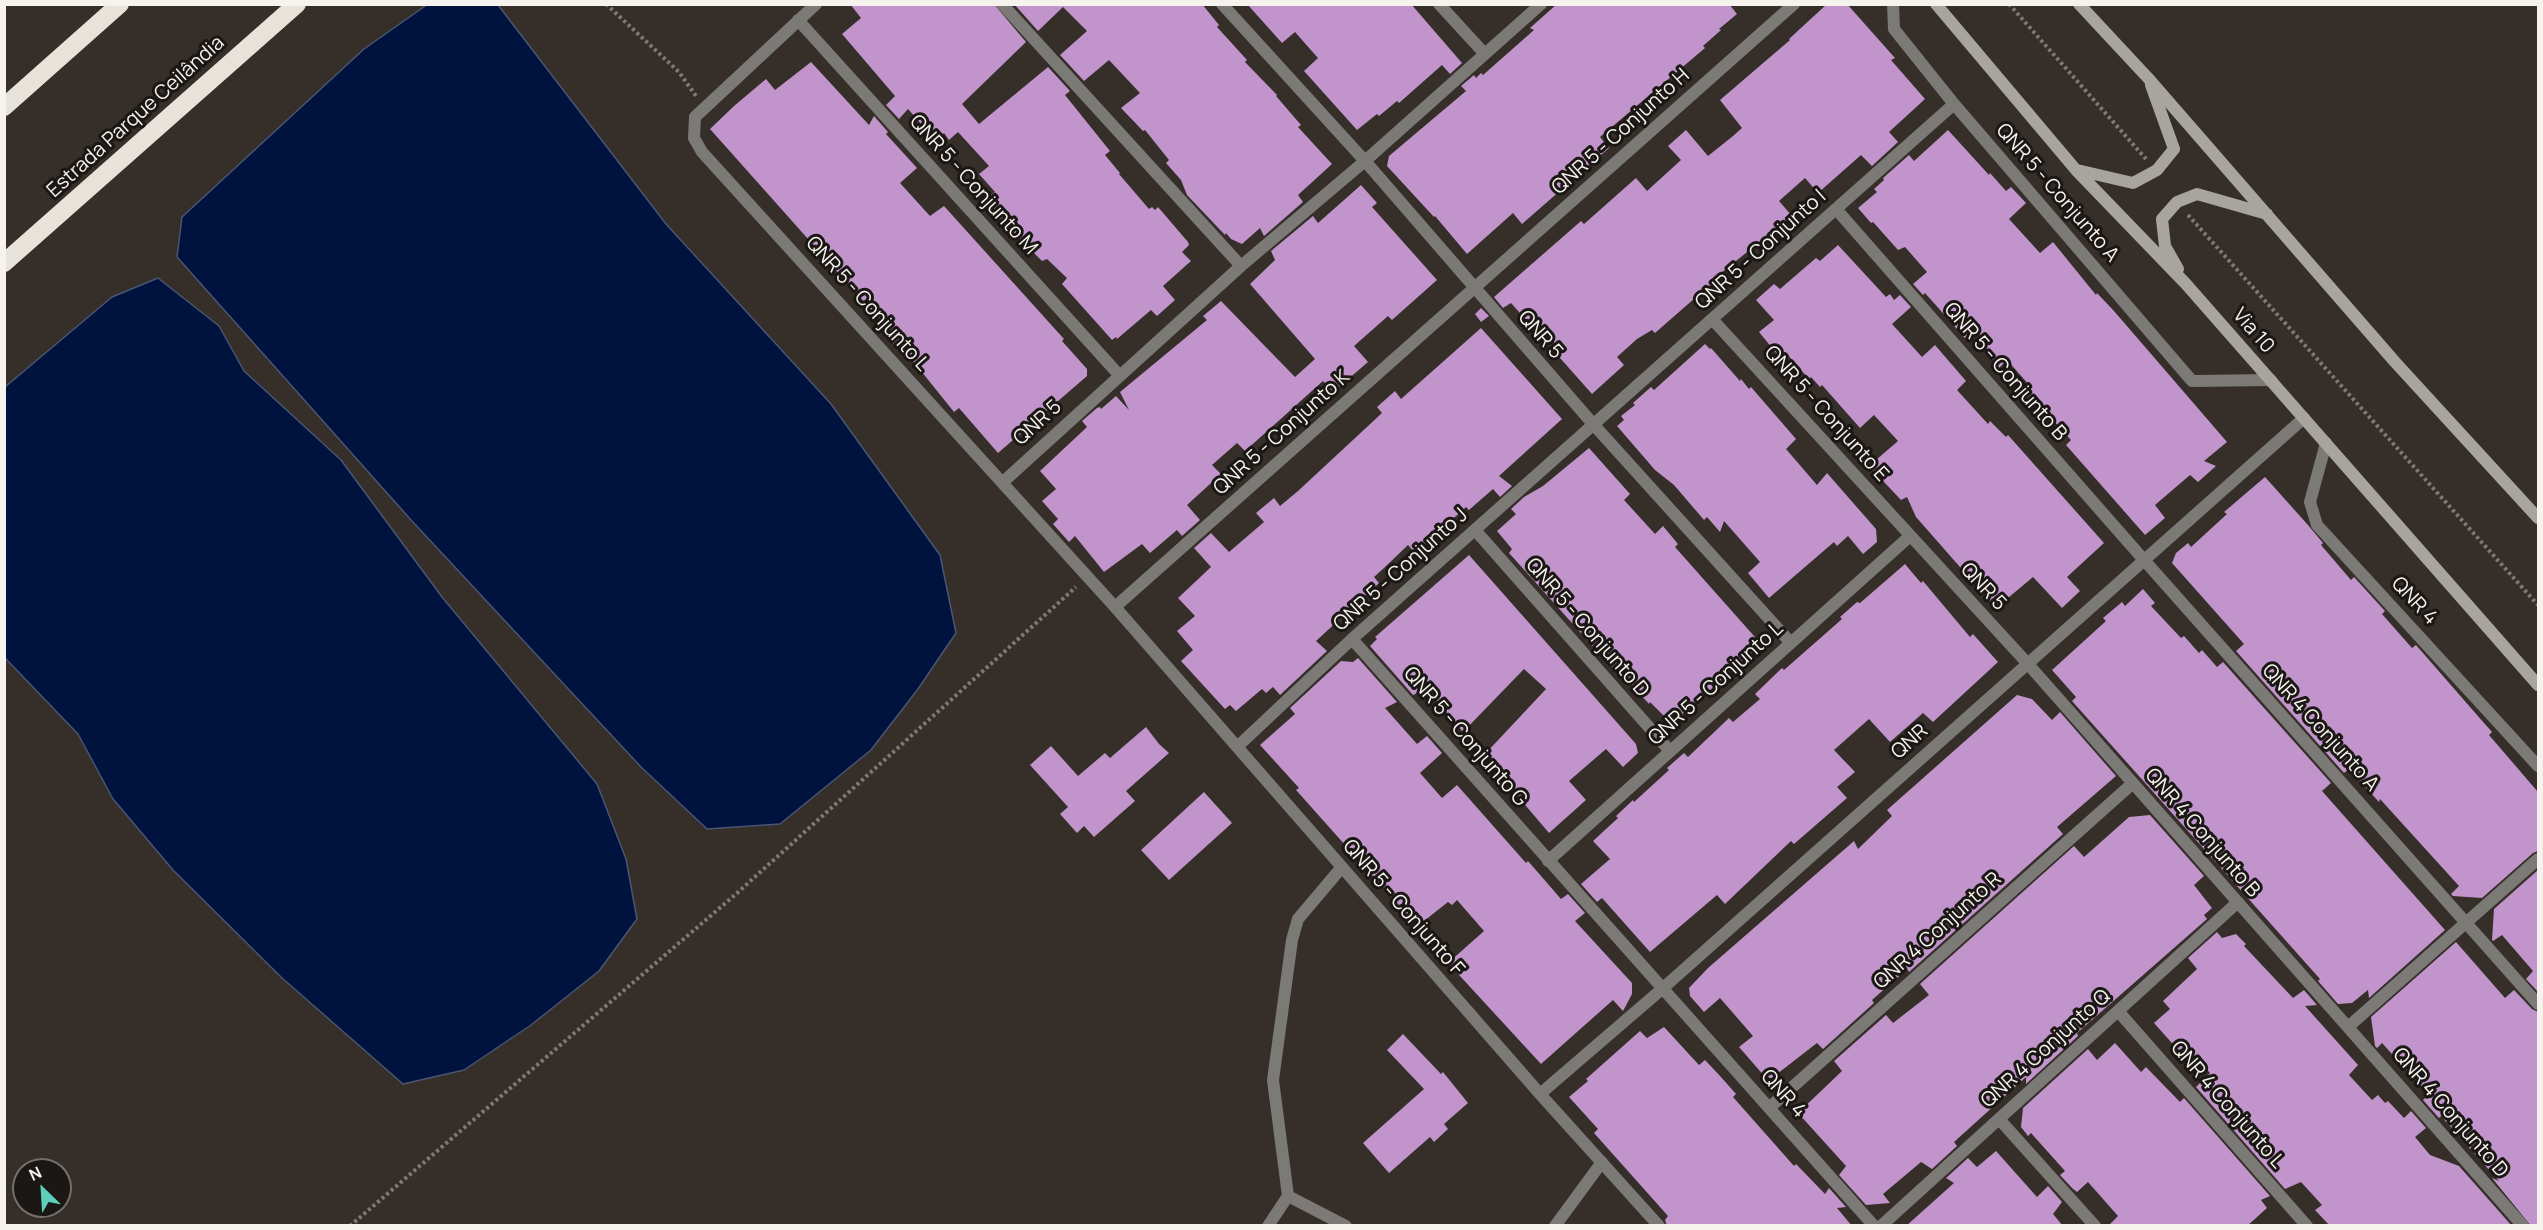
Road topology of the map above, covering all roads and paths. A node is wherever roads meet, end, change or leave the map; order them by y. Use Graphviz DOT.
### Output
graph roads {
  1 [pos="120,4"];
  2 [pos="297,4"];
  3 [pos="606,4"];
  4 [pos="816,4"];
  5 [pos="1002,4"];
  6 [pos="1222,4"];
  7 [pos="1439,4"];
  8 [pos="1541,4"];
  9 [pos="1794,4"];
  10 [pos="1893,4"];
  11 [pos="1936,4"];
  12 [pos="2009,4"];
  13 [pos="2079,4"];
  14 [pos="798,20"];
  15 [pos="1484,53"];
  16 [pos="2148,78"];
  17 [pos="1954,104"];
  18 [pos="4,107"];
  19 [pos="703,107"];
  20 [pos="1365,161"];
  21 [pos="2076,170"];
  22 [pos="2157,170"];
  23 [pos="2177,202"];
  24 [pos="1836,209"];
  25 [pos="2268,214"];
  26 [pos="4,263"];
  27 [pos="1241,266"];
  28 [pos="2186,284"];
  29 [pos="1474,289"];
  30 [pos="1712,319"];
  31 [pos="1120,376"];
  32 [pos="2271,380"];
  33 [pos="2304,418"];
  34 [pos="1593,424"];
  35 [pos="2326,443"];
  36 [pos="1003,482"];
  37 [pos="2538,518"];
  38 [pos="1474,530"];
  39 [pos="1910,536"];
  40 [pos="2144,560"];
  41 [pos="1088,577"];
  42 [pos="2538,605"];
  43 [pos="1115,607"];
  44 [pos="1352,639"];
  45 [pos="1791,643"];
  46 [pos="2028,664"];
  47 [pos="2538,686"];
  48 [pos="1237,747"];
  49 [pos="1670,751"];
  50 [pos="2538,766"];
  51 [pos="2133,783"];
  52 [pos="2538,859"];
  53 [pos="1548,861"];
  54 [pos="1342,867"];
  55 [pos="2238,902"];
  56 [pos="2466,922"];
  57 [pos="1662,989"];
  58 [pos="2538,1004"];
  59 [pos="2118,1011"];
  60 [pos="2348,1027"];
  61 [pos="1540,1094"];
  62 [pos="1769,1108"];
  63 [pos="1999,1119"];
  64 [pos="1602,1162"];
  65 [pos="1288,1196"];
  66 [pos="350,1226"];
  67 [pos="1268,1226"];
  68 [pos="1346,1226"];
  69 [pos="1556,1226"];
  70 [pos="1659,1226"];
  71 [pos="1874,1226"];
  72 [pos="1881,1226"];
  73 [pos="2095,1226"];
  74 [pos="2307,1226"];
  75 [pos="2523,1226"];
  1 -- 18 [label="highway"];
  2 -- 26 [label="highway, Estrada Parque Ceilândia"];
  3 -- 19 [label="path"];
  4 -- 14 [label="street"];
  5 -- 27 [label="street"];
  6 -- 20 [label="street"];
  7 -- 15 [label="street"];
  8 -- 15 [label="street, QNR 5"];
  9 -- 29 [label="street, QNR 5 - Conjunto H"];
  10 -- 17 [label="street, QNR 5 - Conjunto A"];
  11 -- 21 [label="main road, Via 10"];
  12 -- 22 [label="path"];
  13 -- 16 [label="main road"];
  14 -- 19 [label="street"];
  14 -- 31 [label="street, QNR 5 - Conjunto M"];
  15 -- 20 [label="street, QNR 5"];
  16 -- 22 [label="main road"];
  16 -- 25 [label="main road"];
  17 -- 24 [label="street, QNR 5 - Conjunto I"];
  17 -- 32 [label="street, QNR 5 - Conjunto A"];
  19 -- 36 [label="street, QNR 5 - Conjunto L"];
  20 -- 27 [label="street, QNR 5"];
  20 -- 29 [label="street, QNR 5"];
  21 -- 22 [label="main road"];
  21 -- 28 [label="main road, Via 10"];
  23 -- 25 [label="main road"];
  23 -- 28 [label="main road"];
  23 -- 42 [label="path"];
  24 -- 30 [label="street, QNR 5 - Conjunto I"];
  24 -- 40 [label="street, QNR 5 - Conjunto B"];
  25 -- 37 [label="main road"];
  27 -- 31 [label="street, QNR 5"];
  28 -- 32 [label="main road, Via 10"];
  29 -- 34 [label="street, QNR 5"];
  29 -- 43 [label="street, QNR 5 - Conjunto K"];
  30 -- 34 [label="street, QNR 5 - Conjunto I"];
  30 -- 39 [label="street, QNR 5 - Conjunto E"];
  31 -- 36 [label="street, QNR 5"];
  32 -- 33 [label="main road, Via 10"];
  33 -- 35 [label="main road, Via 10"];
  33 -- 40 [label="street, QNR"];
  34 -- 38 [label="street, QNR 5 - Conjunto J"];
  34 -- 45 [label="street"];
  35 -- 47 [label="main road, Via 10"];
  35 -- 50 [label="street, QNR 4"];
  36 -- 41 [label="street"];
  38 -- 44 [label="street, QNR 5 - Conjunto J"];
  38 -- 49 [label="street, QNR 5 - Conjunto D"];
  39 -- 45 [label="street, QNR 5 - Conjunto L"];
  39 -- 46 [label="street, QNR 5"];
  40 -- 46 [label="street, QNR"];
  40 -- 56 [label="street, QNR 4 Conjunto A"];
  41 -- 43 [label="street"];
  41 -- 66 [label="path"];
  43 -- 48 [label="street"];
  44 -- 48 [label="street, QNR 5 - Conjunto J"];
  44 -- 53 [label="street, QNR 5 - Conjunto G"];
  45 -- 49 [label="street, QNR 5 - Conjunto L"];
  46 -- 51 [label="street, QNR 4 Conjunto B"];
  46 -- 57 [label="street, QNR"];
  48 -- 54 [label="street, QNR 5 - Conjunto F"];
  49 -- 53 [label="street, QNR 5 - Conjunto L"];
  51 -- 55 [label="street, QNR 4 Conjunto B"];
  51 -- 62 [label="street, QNR 4 Conjunto R"];
  52 -- 56 [label="street"];
  53 -- 57 [label="street"];
  54 -- 61 [label="street, QNR 5 - Conjunto F"];
  54 -- 65 [label="street"];
  55 -- 59 [label="street, QNR 4 Conjunto Q"];
  55 -- 60 [label="street, QNR 4 Conjunto B"];
  56 -- 58 [label="street, QNR 4 Conjunto A"];
  56 -- 60 [label="street"];
  57 -- 61 [label="street, QNR"];
  57 -- 62 [label="street, QNR 4"];
  59 -- 63 [label="street, QNR 4 Conjunto Q"];
  59 -- 74 [label="street, QNR 4 Conjunto L"];
  60 -- 75 [label="street, QNR 4 Conjunto D"];
  61 -- 64 [label="street, QNR 5 - Conjunto F"];
  62 -- 71 [label="street, QNR 4"];
  63 -- 72 [label="street, QNR 4 Conjunto Q"];
  63 -- 73 [label="street"];
  64 -- 69 [label="street"];
  64 -- 70 [label="street, QNR 5 - Conjunto F"];
  65 -- 67 [label="street"];
  65 -- 68 [label="street"];
}
